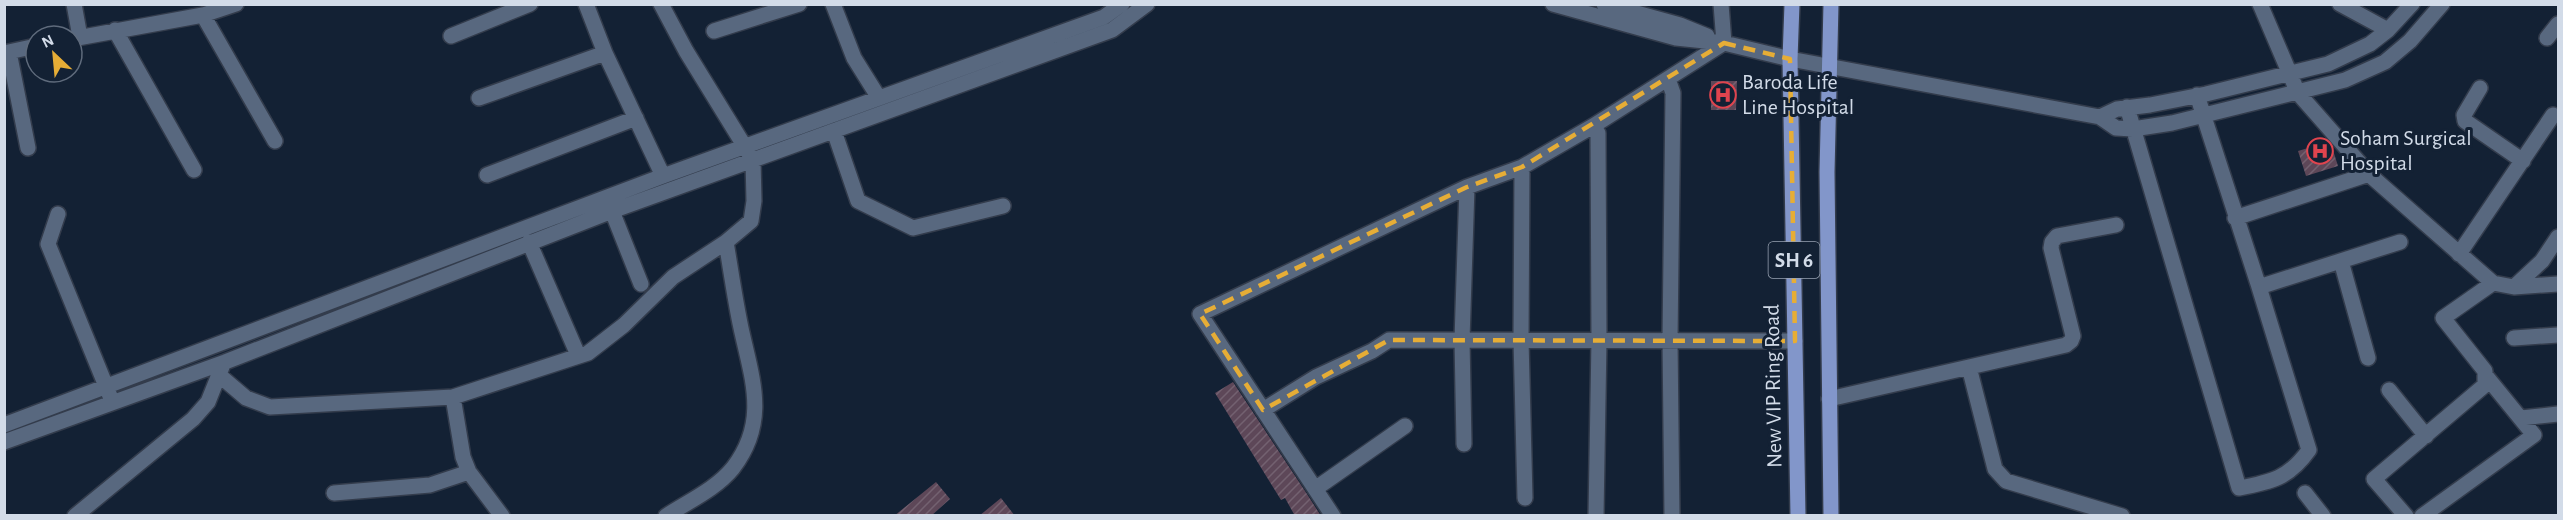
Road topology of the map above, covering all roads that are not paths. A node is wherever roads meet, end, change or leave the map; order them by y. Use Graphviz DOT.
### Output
graph roads {
  1 [pos="74,4"];
  2 [pos="236,4"];
  3 [pos="530,4"];
  4 [pos="586,4"];
  5 [pos="661,4"];
  6 [pos="799,4"];
  7 [pos="833,4"];
  8 [pos="1122,4"];
  9 [pos="1147,4"];
  10 [pos="1553,4"];
  11 [pos="1604,4"];
  12 [pos="1721,4"];
  13 [pos="1792,4"];
  14 [pos="1831,4"];
  15 [pos="2260,4"];
  16 [pos="2340,4"];
  17 [pos="2412,4"];
  18 [pos="2442,4"];
  19 [pos="203,15"];
  20 [pos="75,24"];
  21 [pos="2559,24"];
  22 [pos="115,30"];
  23 [pos="2388,30"];
  24 [pos="714,31"];
  25 [pos="84,36"];
  26 [pos="451,36"];
  27 [pos="2547,38"];
  28 [pos="1724,44"];
  29 [pos="24,48"];
  30 [pos="7,52"];
  31 [pos="605,53"];
  32 [pos="1790,59"];
  33 [pos="1830,66"];
  34 [pos="2289,72"];
  35 [pos="1668,79"];
  36 [pos="2480,88"];
  37 [pos="2298,93"];
  38 [pos="2197,95"];
  39 [pos="479,98"];
  40 [pos="879,98"];
  41 [pos="2127,107"];
  42 [pos="2203,115"];
  43 [pos="2553,115"];
  44 [pos="2100,117"];
  45 [pos="636,118"];
  46 [pos="1593,126"];
  47 [pos="2133,129"];
  48 [pos="834,130"];
  49 [pos="275,141"];
  50 [pos="746,146"];
  51 [pos="28,148"];
  52 [pos="753,160"];
  53 [pos="2523,161"];
  54 [pos="1522,167"];
  55 [pos="194,170"];
  56 [pos="2369,174"];
  57 [pos="487,175"];
  58 [pos="663,176"];
  59 [pos="1467,187"];
  60 [pos="1003,206"];
  61 [pos="612,211"];
  62 [pos="58,214"];
  63 [pos="2235,218"];
  64 [pos="2116,225"];
  65 [pos="2559,237"];
  66 [pos="726,242"];
  67 [pos="2400,242"];
  68 [pos="529,243"];
  69 [pos="2459,254"];
  70 [pos="2341,261"];
  71 [pos="2493,283"];
  72 [pos="641,284"];
  73 [pos="2559,284"];
  74 [pos="2259,287"];
  75 [pos="2514,287"];
  76 [pos="2559,335"];
  77 [pos="2514,338"];
  78 [pos="1462,340"];
  79 [pos="1521,340"];
  80 [pos="1599,340"];
  81 [pos="1671,340"];
  82 [pos="1795,340"];
  83 [pos="578,356"];
  84 [pos="2368,358"];
  85 [pos="1969,367"];
  86 [pos="222,368"];
  87 [pos="2486,376"];
  88 [pos="106,387"];
  89 [pos="2389,390"];
  90 [pos="453,397"];
  91 [pos="1829,399"];
  92 [pos="112,402"];
  93 [pos="1263,410"];
  94 [pos="2559,414"];
  95 [pos="2521,418"];
  96 [pos="4,425"];
  97 [pos="1405,426"];
  98 [pos="2426,435"];
  99 [pos="4,442"];
  100 [pos="1464,444"];
  101 [pos="469,471"];
  102 [pos="1315,489"];
  103 [pos="334,493"];
  104 [pos="2305,493"];
  105 [pos="1525,498"];
  106 [pos="75,516"];
  107 [pos="502,516"];
  108 [pos="666,516"];
  109 [pos="1333,516"];
  110 [pos="1596,516"];
  111 [pos="1672,516"];
  112 [pos="1798,516"];
  113 [pos="1831,516"];
  114 [pos="2122,516"];
  115 [pos="2323,516"];
  116 [pos="2406,516"];
  117 [pos="2422,516"];
  1 -- 20 [label="street"];
  2 -- 19 [label="street"];
  3 -- 26 [label="street"];
  4 -- 31 [label="street"];
  5 -- 50 [label="street"];
  6 -- 24 [label="street"];
  7 -- 40 [label="street"];
  8 -- 40 [label="street"];
  9 -- 48 [label="street"];
  10 -- 28 [label="street"];
  11 -- 28 [label="street"];
  12 -- 28 [label="street"];
  13 -- 32 [label="main road, New VIP Ring Road / SH 6"];
  14 -- 33 [label="main road, SH 6"];
  15 -- 34 [label="street"];
  16 -- 23 [label="street"];
  17 -- 23 [label="street"];
  18 -- 37 [label="street"];
  19 -- 22 [label="street"];
  19 -- 49 [label="street"];
  21 -- 27 [label="street"];
  22 -- 25 [label="street"];
  22 -- 55 [label="street"];
  23 -- 34 [label="street"];
  28 -- 32 [label="street"];
  28 -- 35 [label="street"];
  29 -- 30 [label="street"];
  30 -- 51 [label="street"];
  31 -- 39 [label="street"];
  31 -- 45 [label="street"];
  32 -- 33 [label="street"];
  32 -- 82 [label="main road, New VIP Ring Road / SH 6"];
  33 -- 44 [label="street"];
  33 -- 91 [label="main road, SH 6"];
  34 -- 37 [label="street"];
  34 -- 38 [label="street"];
  35 -- 46 [label="street"];
  35 -- 81 [label="street"];
  36 -- 53 [label="street"];
  37 -- 42 [label="street"];
  37 -- 56 [label="street"];
  38 -- 41 [label="street"];
  38 -- 42 [label="street"];
  40 -- 50 [label="street"];
  41 -- 44 [label="street"];
  41 -- 47 [label="street"];
  42 -- 47 [label="street"];
  42 -- 63 [label="street"];
  43 -- 53 [label="street"];
  44 -- 47 [label="street"];
  45 -- 57 [label="street"];
  45 -- 58 [label="street"];
  46 -- 54 [label="street"];
  46 -- 80 [label="street"];
  47 -- 74 [label="street"];
  48 -- 52 [label="street"];
  48 -- 60 [label="street"];
  50 -- 52 [label="street"];
  50 -- 58 [label="street"];
  52 -- 61 [label="street"];
  52 -- 66 [label="street"];
  53 -- 69 [label="street"];
  54 -- 59 [label="street"];
  54 -- 79 [label="street"];
  56 -- 63 [label="street"];
  56 -- 69 [label="street"];
  58 -- 88 [label="street"];
  59 -- 78 [label="street"];
  59 -- 93 [label="street"];
  61 -- 68 [label="street"];
  61 -- 72 [label="street"];
  62 -- 88 [label="street"];
  63 -- 74 [label="street"];
  64 -- 85 [label="street"];
  65 -- 75 [label="street"];
  66 -- 83 [label="street"];
  66 -- 108 [label="street"];
  67 -- 70 [label="street"];
  68 -- 83 [label="street"];
  68 -- 86 [label="street"];
  69 -- 71 [label="street"];
  70 -- 74 [label="street"];
  70 -- 84 [label="street"];
  71 -- 75 [label="street"];
  71 -- 87 [label="street"];
  73 -- 75 [label="street"];
  76 -- 77 [label="street"];
  78 -- 79 [label="street"];
  78 -- 93 [label="street"];
  78 -- 100 [label="street"];
  79 -- 80 [label="street"];
  79 -- 105 [label="street"];
  80 -- 81 [label="street"];
  80 -- 110 [label="street"];
  81 -- 82 [label="street"];
  81 -- 111 [label="street"];
  82 -- 112 [label="main road, New VIP Ring Road / SH 6"];
  83 -- 90 [label="street"];
  85 -- 91 [label="street"];
  85 -- 114 [label="street"];
  86 -- 90 [label="street"];
  86 -- 92 [label="street"];
  86 -- 106 [label="street"];
  87 -- 95 [label="street"];
  87 -- 98 [label="street"];
  88 -- 92 [label="street"];
  88 -- 96 [label="street"];
  89 -- 98 [label="street"];
  90 -- 101 [label="street"];
  91 -- 113 [label="main road, SH 6"];
  92 -- 99 [label="street"];
  93 -- 102 [label="street"];
  94 -- 95 [label="street"];
  95 -- 117 [label="street"];
  97 -- 102 [label="street"];
  98 -- 116 [label="street"];
  101 -- 103 [label="street"];
  101 -- 107 [label="street"];
  102 -- 109 [label="street"];
  104 -- 115 [label="street"];
}
